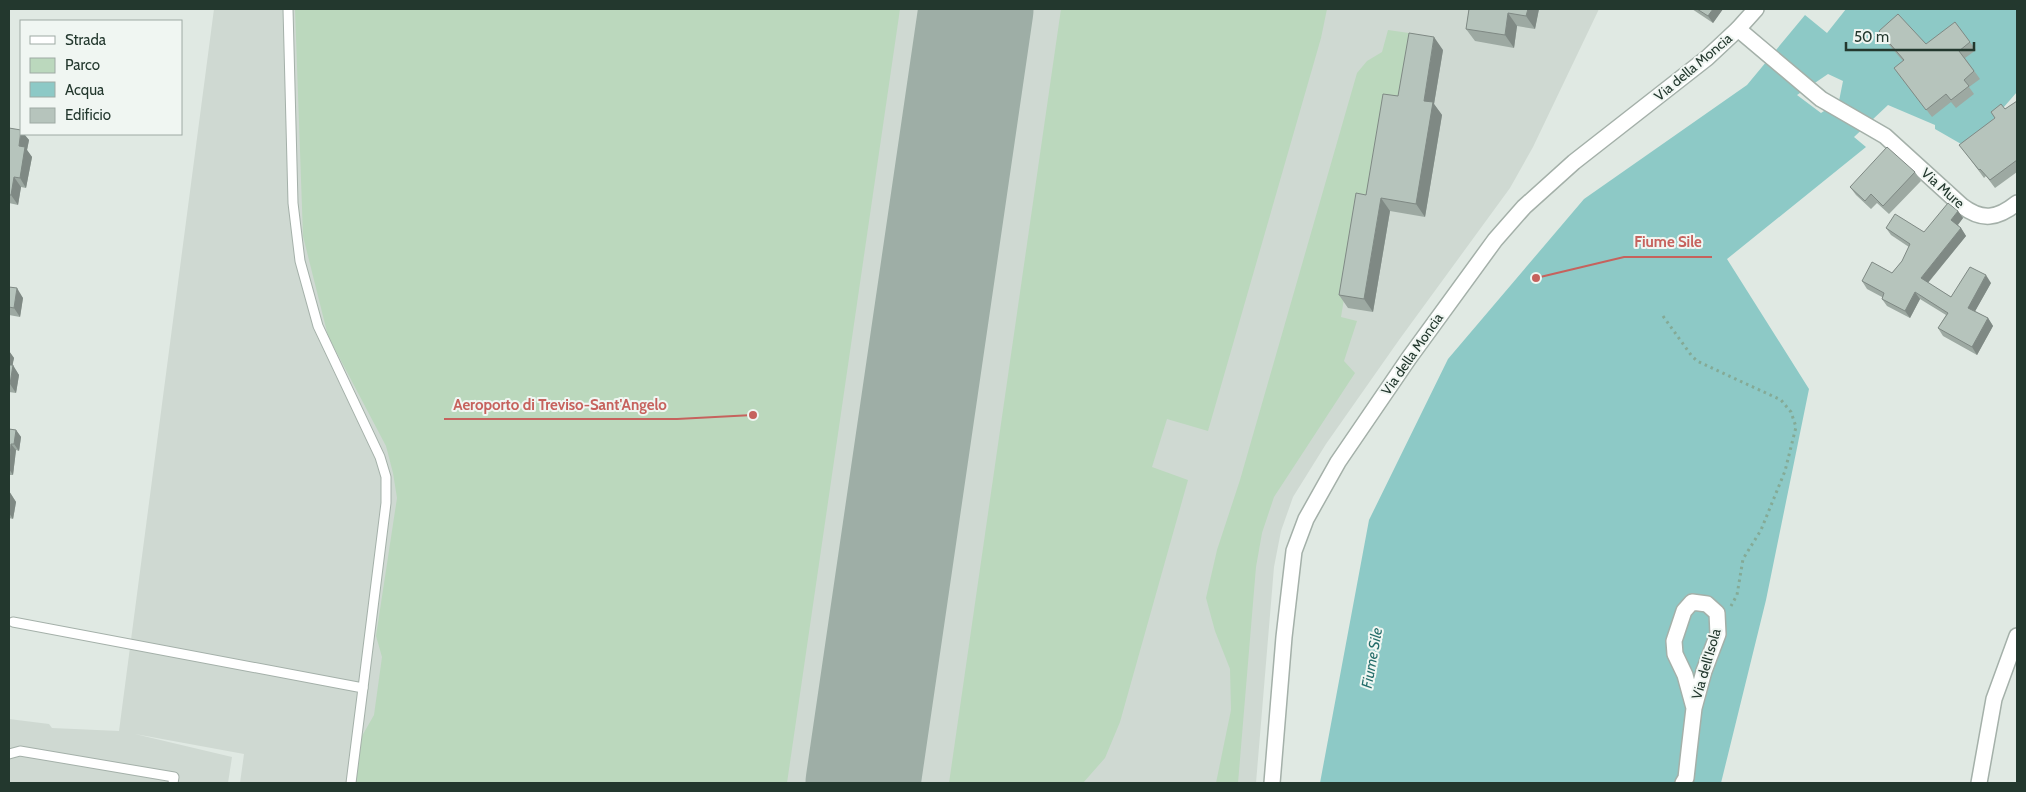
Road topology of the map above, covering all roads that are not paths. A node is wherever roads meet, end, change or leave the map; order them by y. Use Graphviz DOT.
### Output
graph roads {
  1 [pos="288,9"];
  2 [pos="1756,9"];
  3 [pos="1738,29"];
  4 [pos="1876,130"];
  5 [pos="2017,203"];
  6 [pos="13,622"];
  7 [pos="2017,636"];
  8 [pos="363,688"];
  9 [pos="1694,708"];
  10 [pos="9,754"];
  11 [pos="173,783"];
  12 [pos="351,783"];
  13 [pos="1272,783"];
  14 [pos="1683,783"];
  15 [pos="1978,783"];
  1 -- 8 [label="lane"];
  2 -- 3 [label="street, Via della Moncia"];
  3 -- 4 [label="street, Via della Moncia"];
  3 -- 13 [label="street, Via della Moncia"];
  4 -- 5 [label="street, Via Mure"];
  6 -- 8 [label="lane"];
  7 -- 15 [label="street"];
  8 -- 12 [label="lane"];
  9 -- 9 [label="street, Via dell'Isola"];
  9 -- 14 [label="street, Via dell'Isola"];
  10 -- 11 [label="lane"];
}
